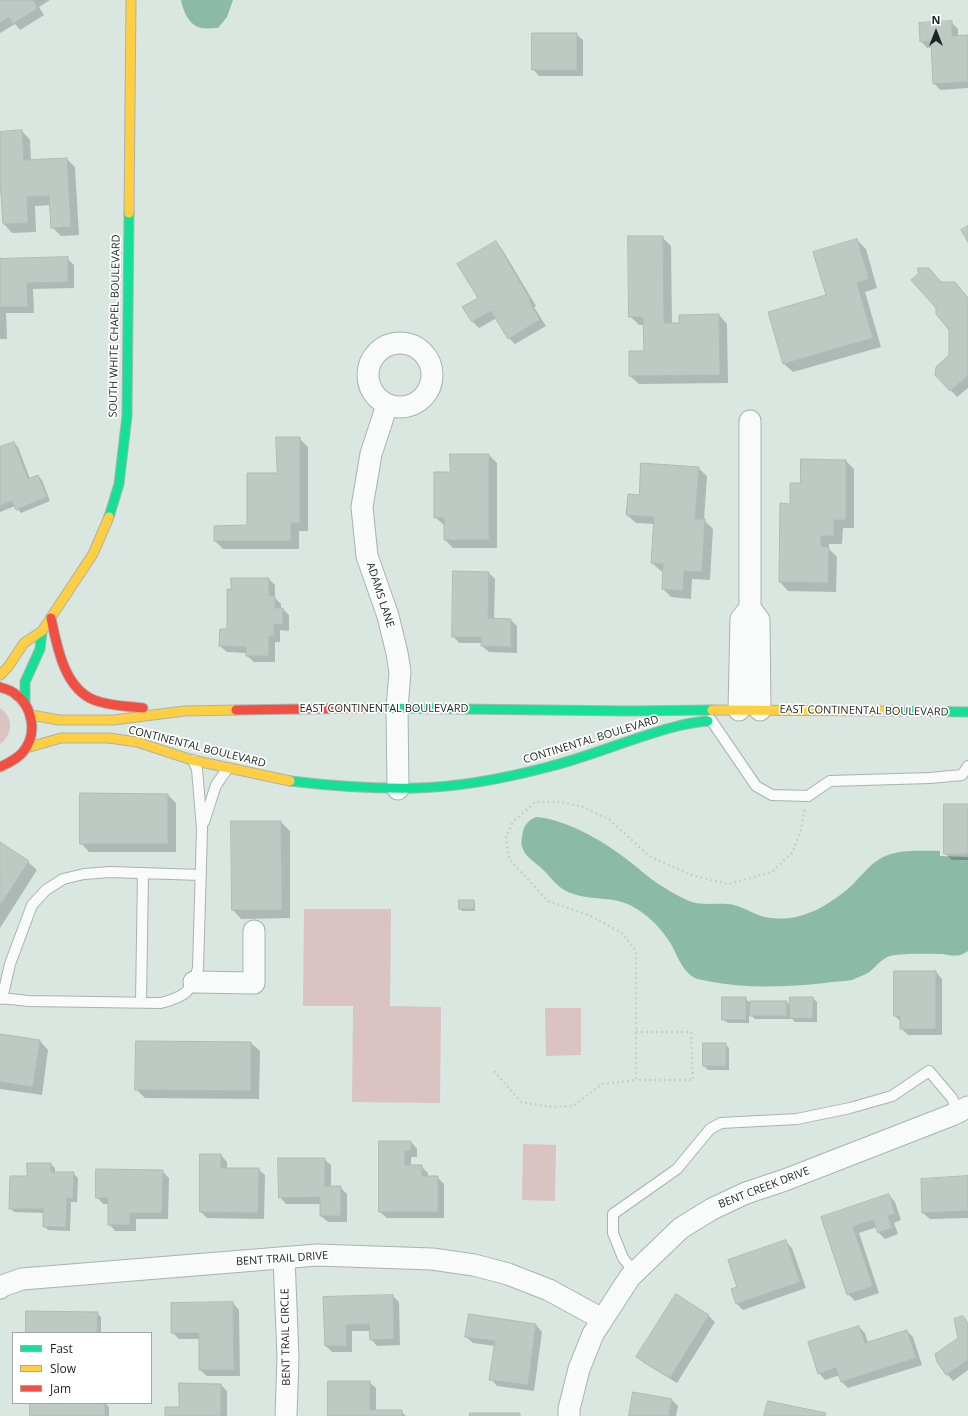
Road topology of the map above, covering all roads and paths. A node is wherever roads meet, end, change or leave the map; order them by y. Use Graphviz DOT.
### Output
graph roads {
  1 [pos="131,0"];
  2 [pos="387,405"];
  3 [pos="750,421"];
  4 [pos="750,608"];
  5 [pos="51,618"];
  6 [pos="42,631"];
  7 [pos="0,675"];
  8 [pos="0,687"];
  9 [pos="25,704"];
  10 [pos="397,708"];
  11 [pos="740,710"];
  12 [pos="760,710"];
  13 [pos="184,711"];
  14 [pos="968,712"];
  15 [pos="31,715"];
  16 [pos="711,720"];
  17 [pos="26,748"];
  18 [pos="192,760"];
  19 [pos="968,766"];
  20 [pos="0,767"];
  21 [pos="228,768"];
  22 [pos="398,789"];
  23 [pos="808,796"];
  24 [pos="202,829"];
  25 [pos="142,873"];
  26 [pos="201,875"];
  27 [pos="254,931"];
  28 [pos="194,982"];
  29 [pos="1,999"];
  30 [pos="141,1002"];
  31 [pos="636,1032"];
  32 [pos="494,1071"];
  33 [pos="636,1080"];
  34 [pos="963,1109"];
  35 [pos="284,1258"];
  36 [pos="635,1273"];
  37 [pos="0,1288"];
  38 [pos="602,1319"];
  39 [pos="286,1416"];
  40 [pos="569,1416"];
  1 -- 5 [label="main road, SOUTH WHITE CHAPEL BOULEVARD"];
  2 -- 10 [label="street, ADAMS LANE"];
  3 -- 4 [label="street"];
  4 -- 11 [label="street"];
  4 -- 12 [label="street"];
  5 -- 6 [label="main road, SOUTH WHITE CHAPEL BOULEVARD"];
  5 -- 13 [label="main road"];
  6 -- 7 [label="main road, SOUTH WHITE CHAPEL BOULEVARD"];
  6 -- 9 [label="main road, SOUTH WHITE CHAPEL BOULEVARD"];
  8 -- 9 [label="main road"];
  9 -- 15 [label="main road"];
  10 -- 11 [label="main road, EAST CONTINENTAL BOULEVARD"];
  10 -- 13 [label="main road, EAST CONTINENTAL BOULEVARD"];
  10 -- 22 [label="street, ADAMS LANE"];
  11 -- 12 [label="main road, EAST CONTINENTAL BOULEVARD"];
  12 -- 14 [label="main road, EAST CONTINENTAL BOULEVARD"];
  12 -- 16 [label="main road, CONTINENTAL BOULEVARD"];
  13 -- 15 [label="main road, EAST CONTINENTAL BOULEVARD"];
  15 -- 17 [label="main road"];
  16 -- 22 [label="main road, CONTINENTAL BOULEVARD"];
  16 -- 23 [label="lane"];
  17 -- 18 [label="main road, CONTINENTAL BOULEVARD"];
  17 -- 20 [label="main road"];
  18 -- 21 [label="main road, CONTINENTAL BOULEVARD"];
  18 -- 24 [label="lane"];
  19 -- 23 [label="lane"];
  21 -- 22 [label="main road, CONTINENTAL BOULEVARD"];
  21 -- 24 [label="lane"];
  23 -- 31 [label="path"];
  24 -- 26 [label="lane"];
  25 -- 26 [label="lane"];
  25 -- 29 [label="lane"];
  25 -- 30 [label="lane"];
  26 -- 28 [label="lane"];
  27 -- 28 [label="street"];
  28 -- 30 [label="lane"];
  29 -- 30 [label="lane"];
  31 -- 33 [label="path"];
  31 -- 33 [label="path"];
  32 -- 33 [label="path"];
  34 -- 36 [label="street, BENT CREEK DRIVE"];
  34 -- 36 [label="lane"];
  35 -- 37 [label="street, BENT TRAIL DRIVE"];
  35 -- 38 [label="street, BENT TRAIL DRIVE"];
  35 -- 39 [label="street, BENT TRAIL CIRCLE"];
  36 -- 38 [label="street, BENT CREEK DRIVE"];
  38 -- 40 [label="street, BENT CREEK DRIVE"];
}
